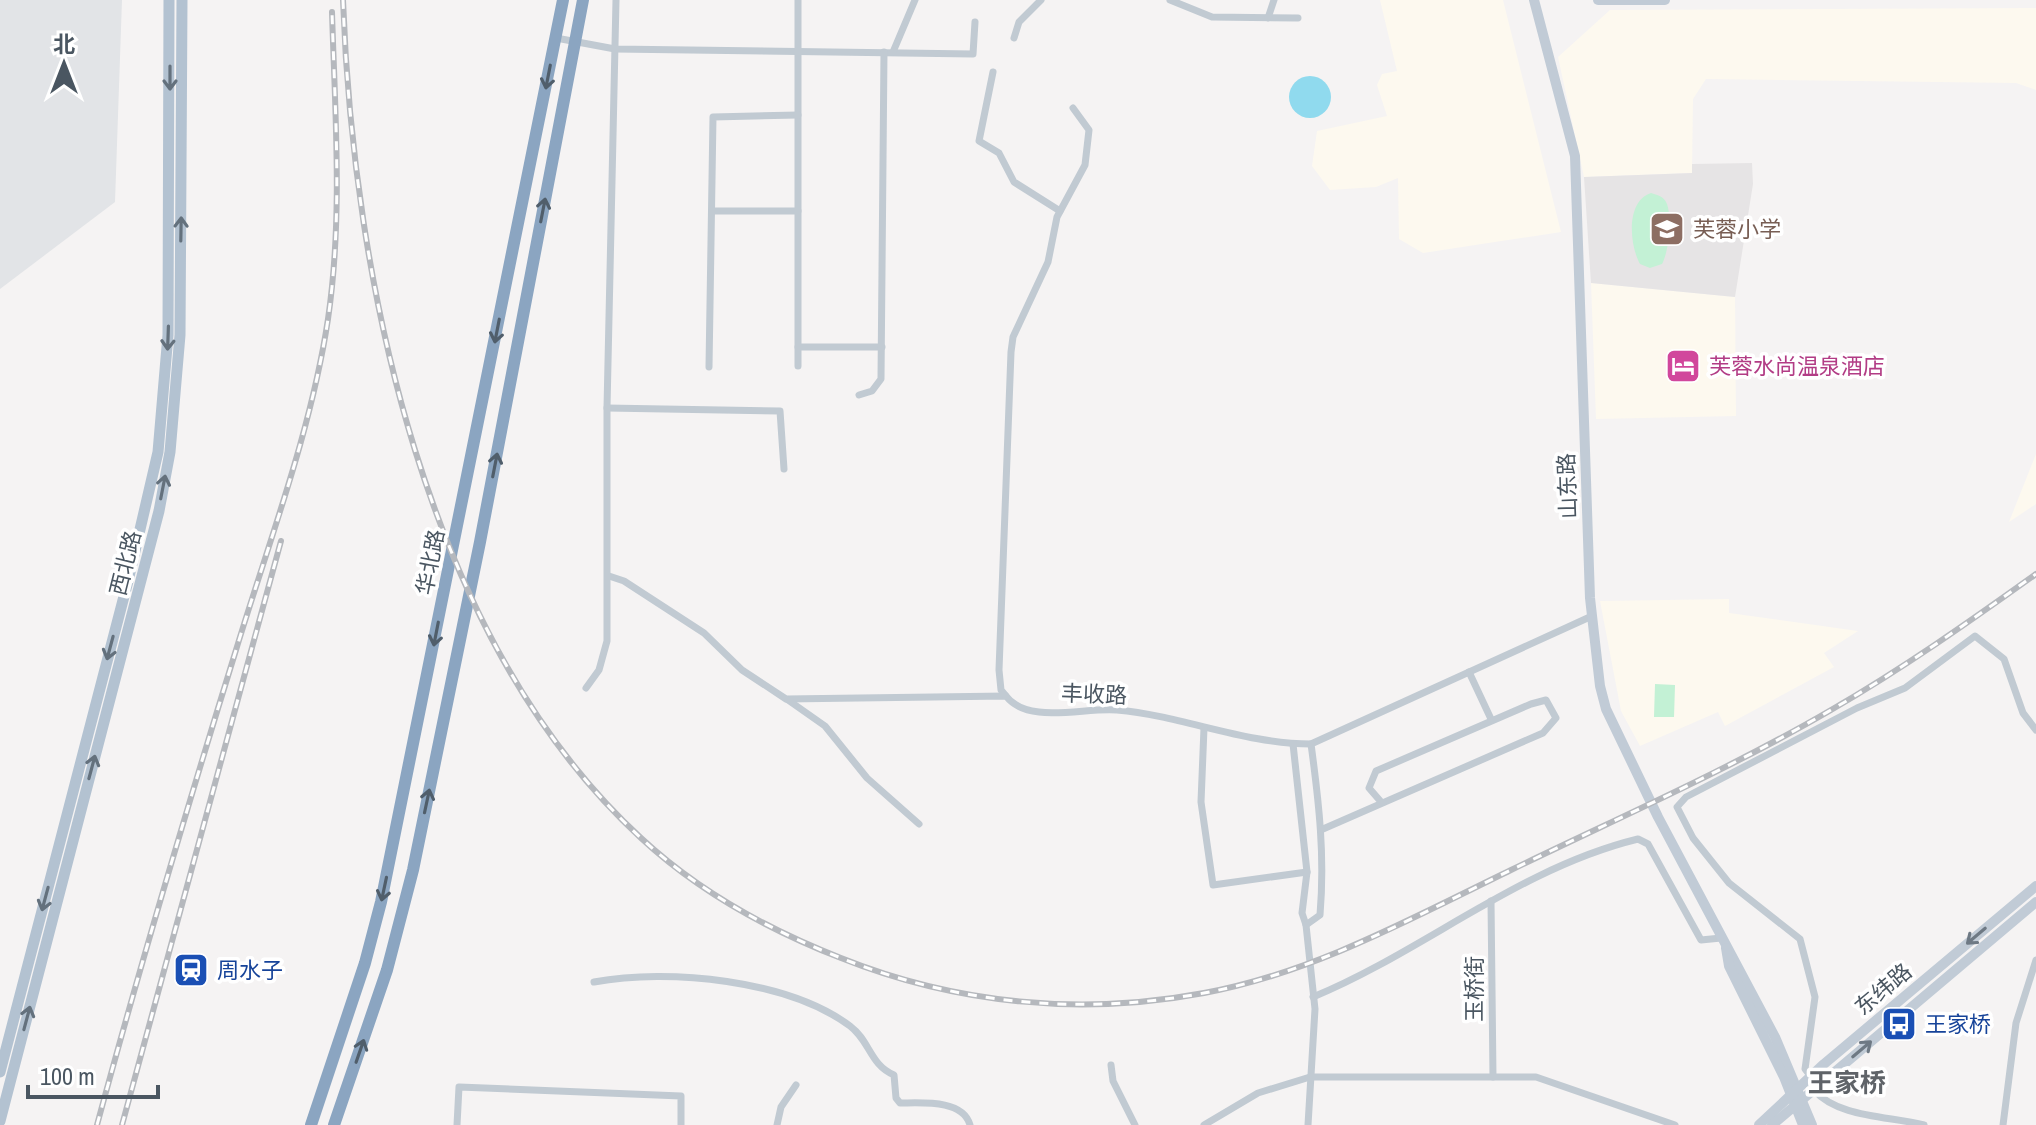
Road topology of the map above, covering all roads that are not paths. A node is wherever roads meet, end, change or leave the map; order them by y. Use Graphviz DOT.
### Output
graph roads {
  1 [pos="169,0"];
  2 [pos="182,0"];
  3 [pos="563,0"];
  4 [pos="583,0"];
  5 [pos="616,0"];
  6 [pos="798,0"];
  7 [pos="915,0"];
  8 [pos="1041,0"];
  9 [pos="1170,0"];
  10 [pos="1274,0"];
  11 [pos="1534,0"];
  12 [pos="1598,0"];
  13 [pos="1665,0"];
  14 [pos="1268,18"];
  15 [pos="1298,18"];
  16 [pos="975,22"];
  17 [pos="556,38"];
  18 [pos="1014,38"];
  19 [pos="575,42"];
  20 [pos="615,49"];
  21 [pos="798,51"];
  22 [pos="884,52"];
  23 [pos="893,52"];
  24 [pos="993,72"];
  25 [pos="1073,108"];
  26 [pos="798,115"];
  27 [pos="712,211"];
  28 [pos="798,211"];
  29 [pos="1060,211"];
  30 [pos="798,347"];
  31 [pos="882,347"];
  32 [pos="798,366"];
  33 [pos="709,367"];
  34 [pos="859,395"];
  35 [pos="607,408"];
  36 [pos="784,469"];
  37 [pos="609,576"];
  38 [pos="1592,616"];
  39 [pos="1469,672"];
  40 [pos="586,688"];
  41 [pos="1006,696"];
  42 [pos="786,699"];
  43 [pos="1491,719"];
  44 [pos="1204,728"];
  45 [pos="2036,730"];
  46 [pos="1293,744"];
  47 [pos="1311,744"];
  48 [pos="1382,803"];
  49 [pos="919,824"];
  50 [pos="1323,829"];
  51 [pos="1307,872"];
  52 [pos="2036,886"];
  53 [pos="1491,901"];
  54 [pos="2036,902"];
  55 [pos="1306,925"];
  56 [pos="1724,942"];
  57 [pos="2036,960"];
  58 [pos="594,982"];
  59 [pos="1313,997"];
  60 [pos="1111,1065"];
  61 [pos="0,1072"];
  62 [pos="1310,1077"];
  63 [pos="1493,1077"];
  64 [pos="1811,1077"];
  65 [pos="796,1085"];
  66 [pos="1814,1090"];
  67 [pos="1797,1098"];
  68 [pos="0,1121"];
  69 [pos="311,1125"];
  70 [pos="334,1125"];
  71 [pos="457,1125"];
  72 [pos="681,1125"];
  73 [pos="777,1125"];
  74 [pos="970,1125"];
  75 [pos="1135,1125"];
  76 [pos="1204,1125"];
  77 [pos="1308,1125"];
  78 [pos="1675,1125"];
  79 [pos="1759,1125"];
  80 [pos="1772,1125"];
  81 [pos="1803,1125"];
  82 [pos="1812,1125"];
  83 [pos="1924,1125"];
  84 [pos="2003,1125"];
  1 -- 61 [label="main road, 西北路, one-way"];
  68 -- 2 [label="main road, 西北路, one-way"];
  3 -- 17 [label="highway, 华北路"];
  4 -- 19 [label="highway, 华北路"];
  5 -- 20 [label="street"];
  6 -- 21 [label="street"];
  7 -- 23 [label="street"];
  8 -- 18 [label="street"];
  9 -- 14 [label="street"];
  10 -- 14 [label="street"];
  11 -- 38 [label="main road, 山东路"];
  12 -- 13 [label="main road"];
  14 -- 15 [label="street"];
  16 -- 23 [label="street"];
  17 -- 19 [label="street"];
  17 -- 69 [label="highway, 华北路, one-way"];
  19 -- 20 [label="street"];
  70 -- 19 [label="highway, 华北路, one-way"];
  20 -- 21 [label="street"];
  20 -- 35 [label="street"];
  21 -- 22 [label="street"];
  21 -- 26 [label="street"];
  22 -- 23 [label="street"];
  22 -- 31 [label="street"];
  24 -- 29 [label="street"];
  25 -- 29 [label="street"];
  26 -- 27 [label="street"];
  26 -- 28 [label="street"];
  27 -- 28 [label="street"];
  27 -- 33 [label="street"];
  28 -- 30 [label="street"];
  29 -- 41 [label="street"];
  30 -- 31 [label="street"];
  30 -- 32 [label="street"];
  31 -- 34 [label="street"];
  35 -- 36 [label="street"];
  35 -- 37 [label="street"];
  37 -- 40 [label="street"];
  37 -- 42 [label="street"];
  38 -- 39 [label="street, 丰收路"];
  38 -- 56 [label="main road, 山东路"];
  39 -- 43 [label="street"];
  39 -- 47 [label="street, 丰收路"];
  41 -- 42 [label="street, 丰收路"];
  41 -- 44 [label="street, 丰收路"];
  42 -- 49 [label="street"];
  43 -- 48 [label="street"];
  43 -- 48 [label="street"];
  44 -- 46 [label="street, 丰收路"];
  44 -- 51 [label="street"];
  45 -- 64 [label="street"];
  46 -- 47 [label="street, 丰收路"];
  46 -- 51 [label="street"];
  47 -- 50 [label="street"];
  48 -- 50 [label="street"];
  50 -- 55 [label="street"];
  51 -- 55 [label="street"];
  52 -- 64 [label="main road, 东纬路, one-way"];
  53 -- 56 [label="street"];
  53 -- 59 [label="street"];
  53 -- 63 [label="street, 玉桥街"];
  66 -- 54 [label="main road, 东纬路, one-way"];
  55 -- 59 [label="street"];
  56 -- 67 [label="main road, 山东路"];
  57 -- 84 [label="street"];
  58 -- 74 [label="street"];
  59 -- 62 [label="street"];
  60 -- 75 [label="street"];
  62 -- 63 [label="street"];
  62 -- 76 [label="street"];
  62 -- 77 [label="street"];
  63 -- 78 [label="street"];
  64 -- 67 [label="main road, 东纬路"];
  65 -- 73 [label="street"];
  66 -- 67 [label="main road, 东纬路"];
  66 -- 83 [label="street"];
  67 -- 79 [label="main road, 东纬路"];
  67 -- 80 [label="main road, 东纬路"];
  67 -- 81 [label="main road"];
  67 -- 82 [label="main road"];
  71 -- 72 [label="street"];
}
